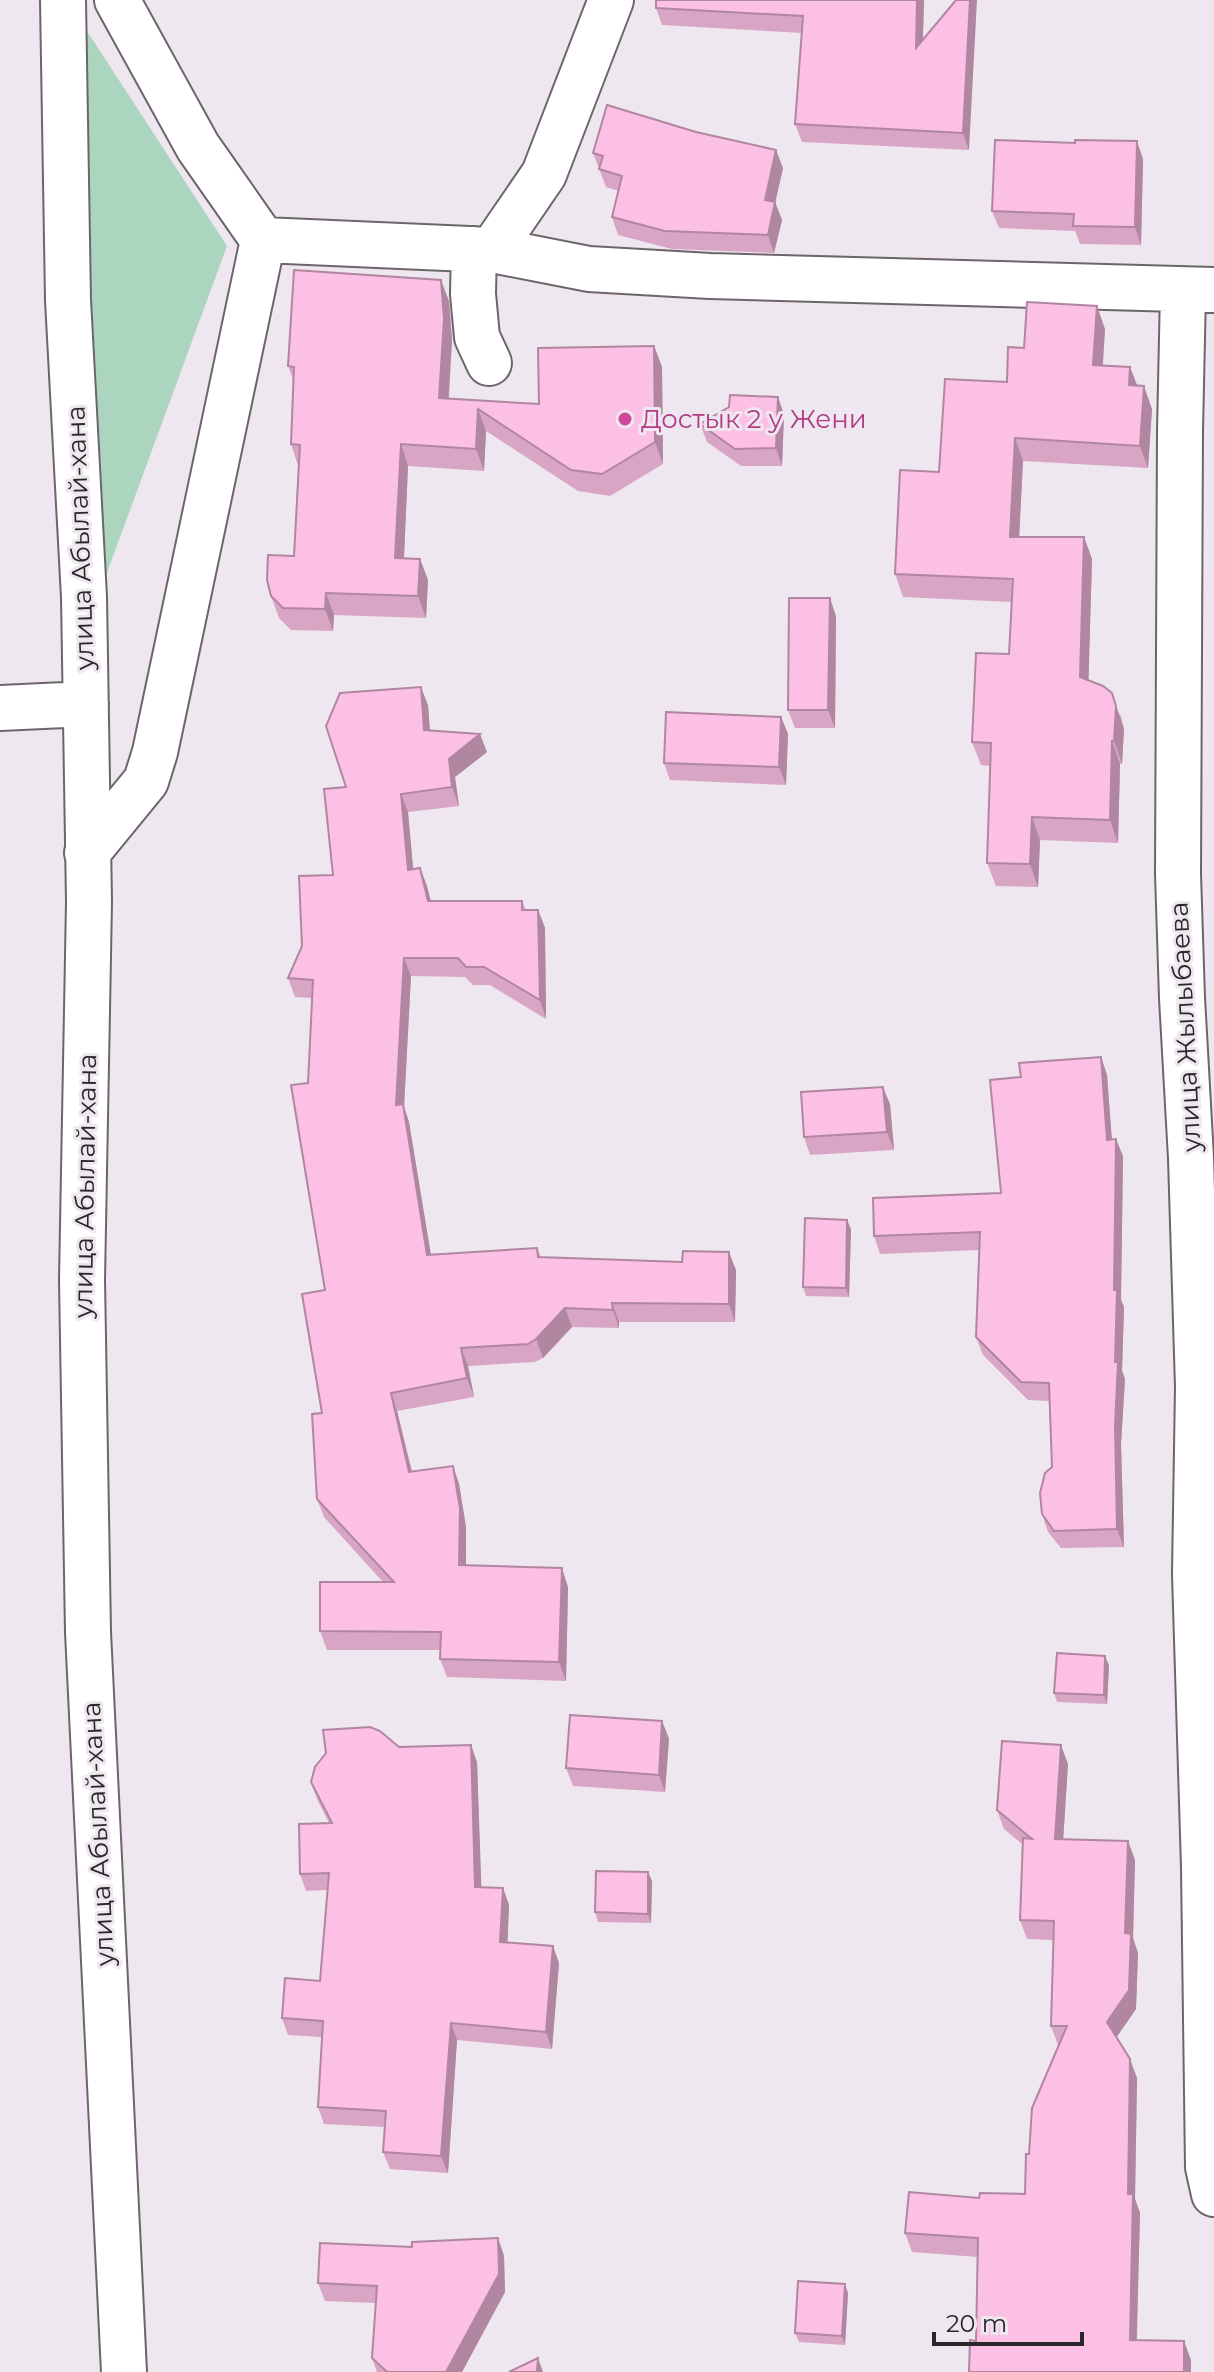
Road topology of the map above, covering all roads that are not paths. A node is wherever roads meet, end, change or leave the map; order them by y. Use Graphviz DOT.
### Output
graph roads {
  1 [pos="63,0"];
  2 [pos="117,0"];
  3 [pos="611,0"];
  4 [pos="263,240"];
  5 [pos="483,250"];
  6 [pos="1198,290"];
  7 [pos="489,363"];
  8 [pos="86,704"];
  9 [pos="0,708"];
  10 [pos="87,853"];
  11 [pos="1214,2194"];
  12 [pos="124,2372"];
  1 -- 8 [label="street, улица Абылай-хана"];
  2 -- 4 [label="street"];
  3 -- 5 [label="street"];
  4 -- 5 [label="street"];
  4 -- 10 [label="street"];
  5 -- 6 [label="street"];
  5 -- 7 [label="street"];
  6 -- 11 [label="street, улица Жылыбаева"];
  8 -- 9 [label="street"];
  8 -- 10 [label="street, улица Абылай-хана"];
  10 -- 12 [label="street, улица Абылай-хана"];
}
